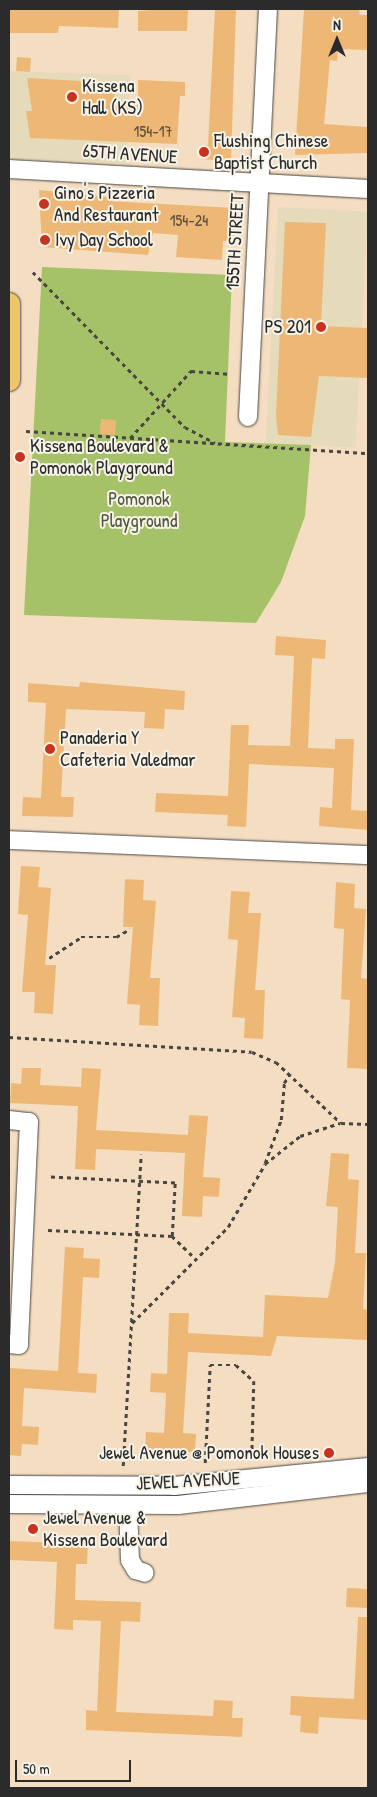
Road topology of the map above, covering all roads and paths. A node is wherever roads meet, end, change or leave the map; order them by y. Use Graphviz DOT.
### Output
graph roads {
  1 [pos="268,9"];
  2 [pos="9,169"];
  3 [pos="259,183"];
  4 [pos="368,188"];
  5 [pos="33,272"];
  6 [pos="9,304"];
  7 [pos="231,374"];
  8 [pos="9,380"];
  9 [pos="161,403"];
  10 [pos="248,417"];
  11 [pos="26,431"];
  12 [pos="130,438"];
  13 [pos="218,444"];
  14 [pos="368,453"];
  15 [pos="9,840"];
  16 [pos="368,855"];
  17 [pos="130,929"];
  18 [pos="49,958"];
  19 [pos="9,1037"];
  20 [pos="290,1074"];
  21 [pos="9,1120"];
  22 [pos="341,1123"];
  23 [pos="368,1124"];
  24 [pos="141,1155"];
  25 [pos="265,1164"];
  26 [pos="50,1176"];
  27 [pos="138,1181"];
  28 [pos="48,1230"];
  29 [pos="135,1234"];
  30 [pos="172,1236"];
  31 [pos="195,1258"];
  32 [pos="131,1325"];
  33 [pos="9,1344"];
  34 [pos="252,1458"];
  35 [pos="205,1462"];
  36 [pos="123,1466"];
  37 [pos="368,1467"];
  38 [pos="368,1483"];
  39 [pos="9,1485"];
  40 [pos="9,1504"];
  41 [pos="128,1506"];
  42 [pos="144,1573"];
  1 -- 3 [label="street, 155TH STREET"];
  2 -- 3 [label="street, 65TH AVENUE"];
  3 -- 4 [label="street, 65TH AVENUE"];
  3 -- 10 [label="street, 155TH STREET"];
  5 -- 9 [label="path"];
  6 -- 8 [label="main road"];
  7 -- 9 [label="path"];
  9 -- 12 [label="path"];
  9 -- 13 [label="path"];
  11 -- 12 [label="path"];
  12 -- 13 [label="path"];
  13 -- 14 [label="path"];
  15 -- 16 [label="street"];
  17 -- 18 [label="path"];
  19 -- 20 [label="path"];
  20 -- 22 [label="path"];
  20 -- 25 [label="path"];
  21 -- 33 [label="street"];
  22 -- 23 [label="path"];
  22 -- 25 [label="path"];
  24 -- 27 [label="path"];
  25 -- 31 [label="path"];
  26 -- 27 [label="path"];
  27 -- 29 [label="path"];
  27 -- 30 [label="path"];
  28 -- 29 [label="path"];
  29 -- 30 [label="path"];
  29 -- 32 [label="path"];
  30 -- 31 [label="path"];
  31 -- 32 [label="path"];
  32 -- 36 [label="path"];
  34 -- 35 [label="path"];
  37 -- 39 [label="street, JEWEL AVENUE"];
  38 -- 41 [label="street, JEWEL AVENUE"];
  40 -- 41 [label="street, JEWEL AVENUE"];
  41 -- 42 [label="street"];
}
